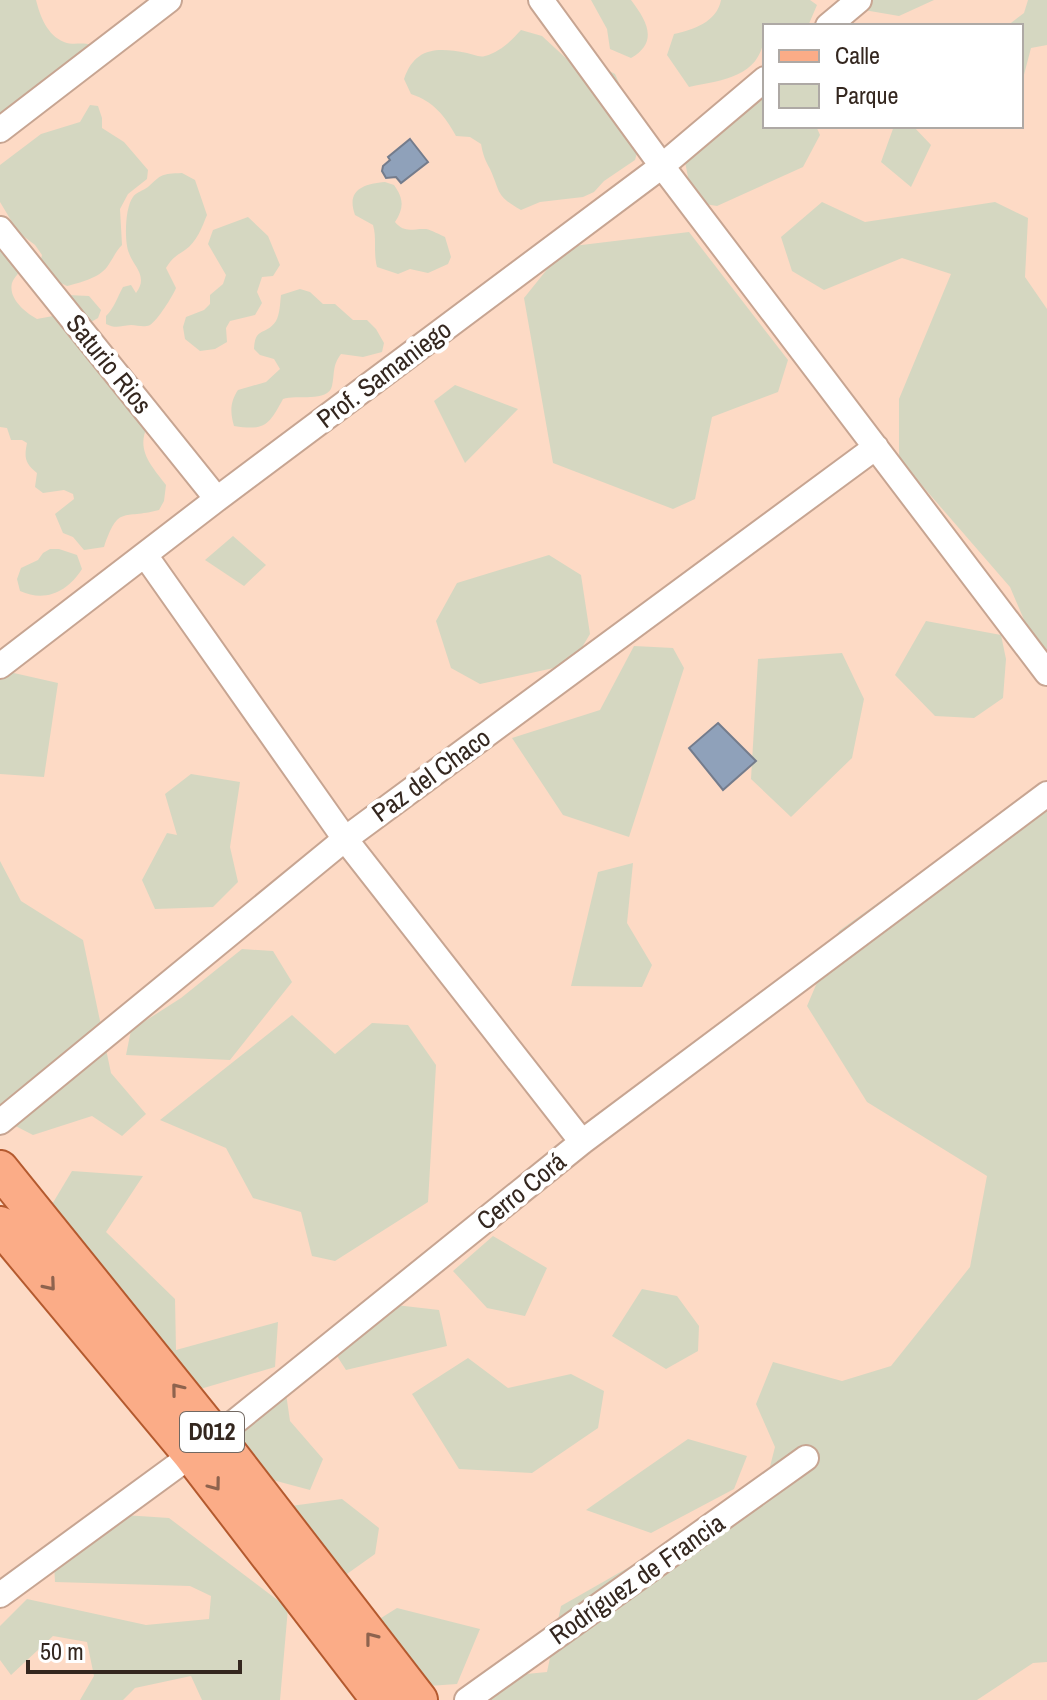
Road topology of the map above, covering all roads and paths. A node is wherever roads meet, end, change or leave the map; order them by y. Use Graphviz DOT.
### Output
graph roads {
  1 [pos="169,0"];
  2 [pos="541,0"];
  3 [pos="859,0"];
  4 [pos="830,24"];
  5 [pos="763,81"];
  6 [pos="0,130"];
  7 [pos="662,166"];
  8 [pos="0,229"];
  9 [pos="876,447"];
  10 [pos="217,499"];
  11 [pos="145,555"];
  12 [pos="0,666"];
  13 [pos="1047,673"];
  14 [pos="1047,794"];
  15 [pos="345,839"];
  16 [pos="0,1122"];
  17 [pos="582,1142"];
  18 [pos="0,1169"];
  19 [pos="0,1225"];
  20 [pos="204,1445"];
  21 [pos="806,1458"];
  22 [pos="0,1595"];
  23 [pos="380,1700"];
  24 [pos="419,1700"];
  25 [pos="467,1700"];
  1 -- 6 [label="street"];
  2 -- 7 [label="street"];
  3 -- 4 [label="street"];
  5 -- 7 [label="street, Prof. Samaniego"];
  7 -- 9 [label="street"];
  7 -- 10 [label="street, Prof. Samaniego"];
  8 -- 10 [label="street, Saturio Rios"];
  9 -- 13 [label="street"];
  9 -- 15 [label="street, Paz del Chaco"];
  10 -- 11 [label="street, Prof. Samaniego"];
  11 -- 12 [label="street, Prof. Samaniego"];
  11 -- 15 [label="street"];
  14 -- 17 [label="street, Cerro Corá"];
  15 -- 16 [label="street, Paz del Chaco"];
  15 -- 17 [label="street"];
  17 -- 20 [label="street, Cerro Corá"];
  20 -- 18 [label="main road, D012, one-way"];
  19 -- 20 [label="main road, D012, one-way"];
  20 -- 22 [label="street, Cerro Corá"];
  20 -- 23 [label="main road, D012, one-way"];
  24 -- 20 [label="main road, D012, one-way"];
  21 -- 25 [label="street, Rodríguez de Francia"];
}
